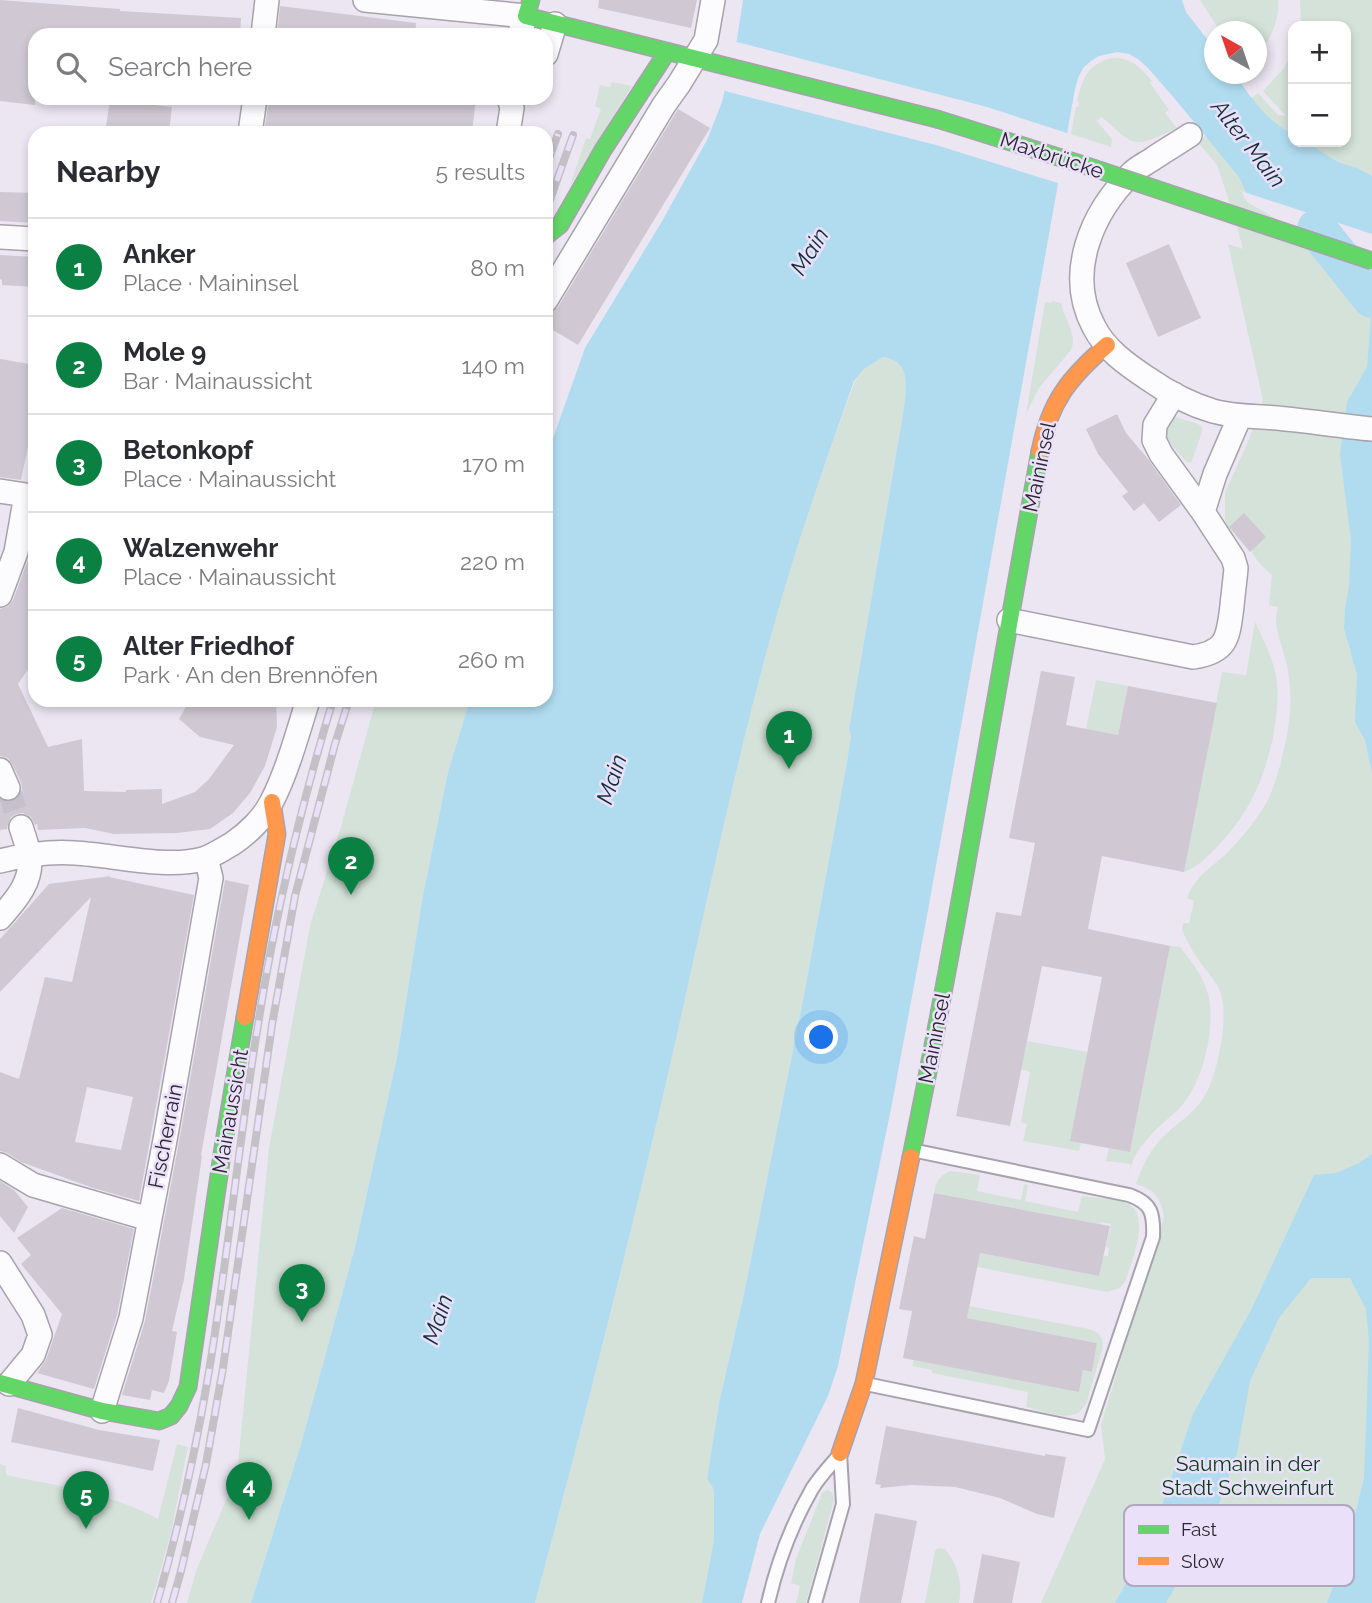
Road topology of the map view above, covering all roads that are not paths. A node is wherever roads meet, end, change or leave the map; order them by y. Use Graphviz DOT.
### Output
graph roads {
  1 [pos="267,0"];
  2 [pos="365,0"];
  3 [pos="713,0"];
  4 [pos="525,17"];
  5 [pos="557,18"];
  6 [pos="264,28"];
  7 [pos="553,31"];
  8 [pos="667,52"];
  9 [pos="695,59"];
  10 [pos="253,105"];
  11 [pos="514,105"];
  12 [pos="251,126"];
  13 [pos="510,126"];
  14 [pos="1190,135"];
  15 [pos="553,230"];
  16 [pos="0,237"];
  17 [pos="28,239"];
  18 [pos="1372,261"];
  19 [pos="553,288"];
  20 [pos="1107,345"];
  21 [pos="1174,394"];
  22 [pos="1240,416"];
  23 [pos="1372,429"];
  24 [pos="0,491"];
  25 [pos="1203,512"];
  26 [pos="28,515"];
  27 [pos="28,527"];
  28 [pos="0,596"];
  29 [pos="1009,620"];
  30 [pos="306,707"];
  31 [pos="272,802"];
  32 [pos="21,827"];
  33 [pos="29,855"];
  34 [pos="205,858"];
  35 [pos="0,861"];
  36 [pos="0,918"];
  37 [pos="912,1150"];
  38 [pos="0,1165"];
  39 [pos="149,1219"];
  40 [pos="0,1263"];
  41 [pos="864,1383"];
  42 [pos="5,1384"];
  43 [pos="102,1411"];
  44 [pos="840,1453"];
  45 [pos="768,1603"];
  46 [pos="815,1603"];
  1 -- 6 [label="street"];
  2 -- 4 [label="street"];
  3 -- 9 [label="street"];
  4 -- 5 [label="street, Maxbrücke"];
  5 -- 7 [label="street"];
  5 -- 8 [label="street, Maxbrücke"];
  8 -- 9 [label="street, Maxbrücke"];
  8 -- 15 [label="street"];
  9 -- 18 [label="street, Maxbrücke, bridge"];
  9 -- 19 [label="street"];
  10 -- 12 [label="street"];
  11 -- 13 [label="street"];
  14 -- 20 [label="street"];
  16 -- 17 [label="street"];
  20 -- 21 [label="street"];
  20 -- 29 [label="street, Maininsel"];
  21 -- 22 [label="street"];
  21 -- 25 [label="street"];
  22 -- 23 [label="street"];
  22 -- 25 [label="street"];
  24 -- 26 [label="street"];
  25 -- 29 [label="street"];
  27 -- 28 [label="street"];
  29 -- 37 [label="street, Maininsel"];
  30 -- 31 [label="street"];
  31 -- 34 [label="street"];
  31 -- 43 [label="street, Mainaussicht"];
  32 -- 33 [label="street"];
  33 -- 34 [label="street"];
  33 -- 35 [label="street"];
  33 -- 36 [label="street"];
  34 -- 39 [label="street, Fischerrain"];
  37 -- 41 [label="street, Maininsel"];
  37 -- 41 [label="lane"];
  38 -- 39 [label="street"];
  39 -- 43 [label="street, Fischerrain"];
  40 -- 42 [label="street"];
  41 -- 44 [label="street, Maininsel"];
  42 -- 43 [label="street"];
  44 -- 45 [label="lane"];
  44 -- 46 [label="lane"];
}
